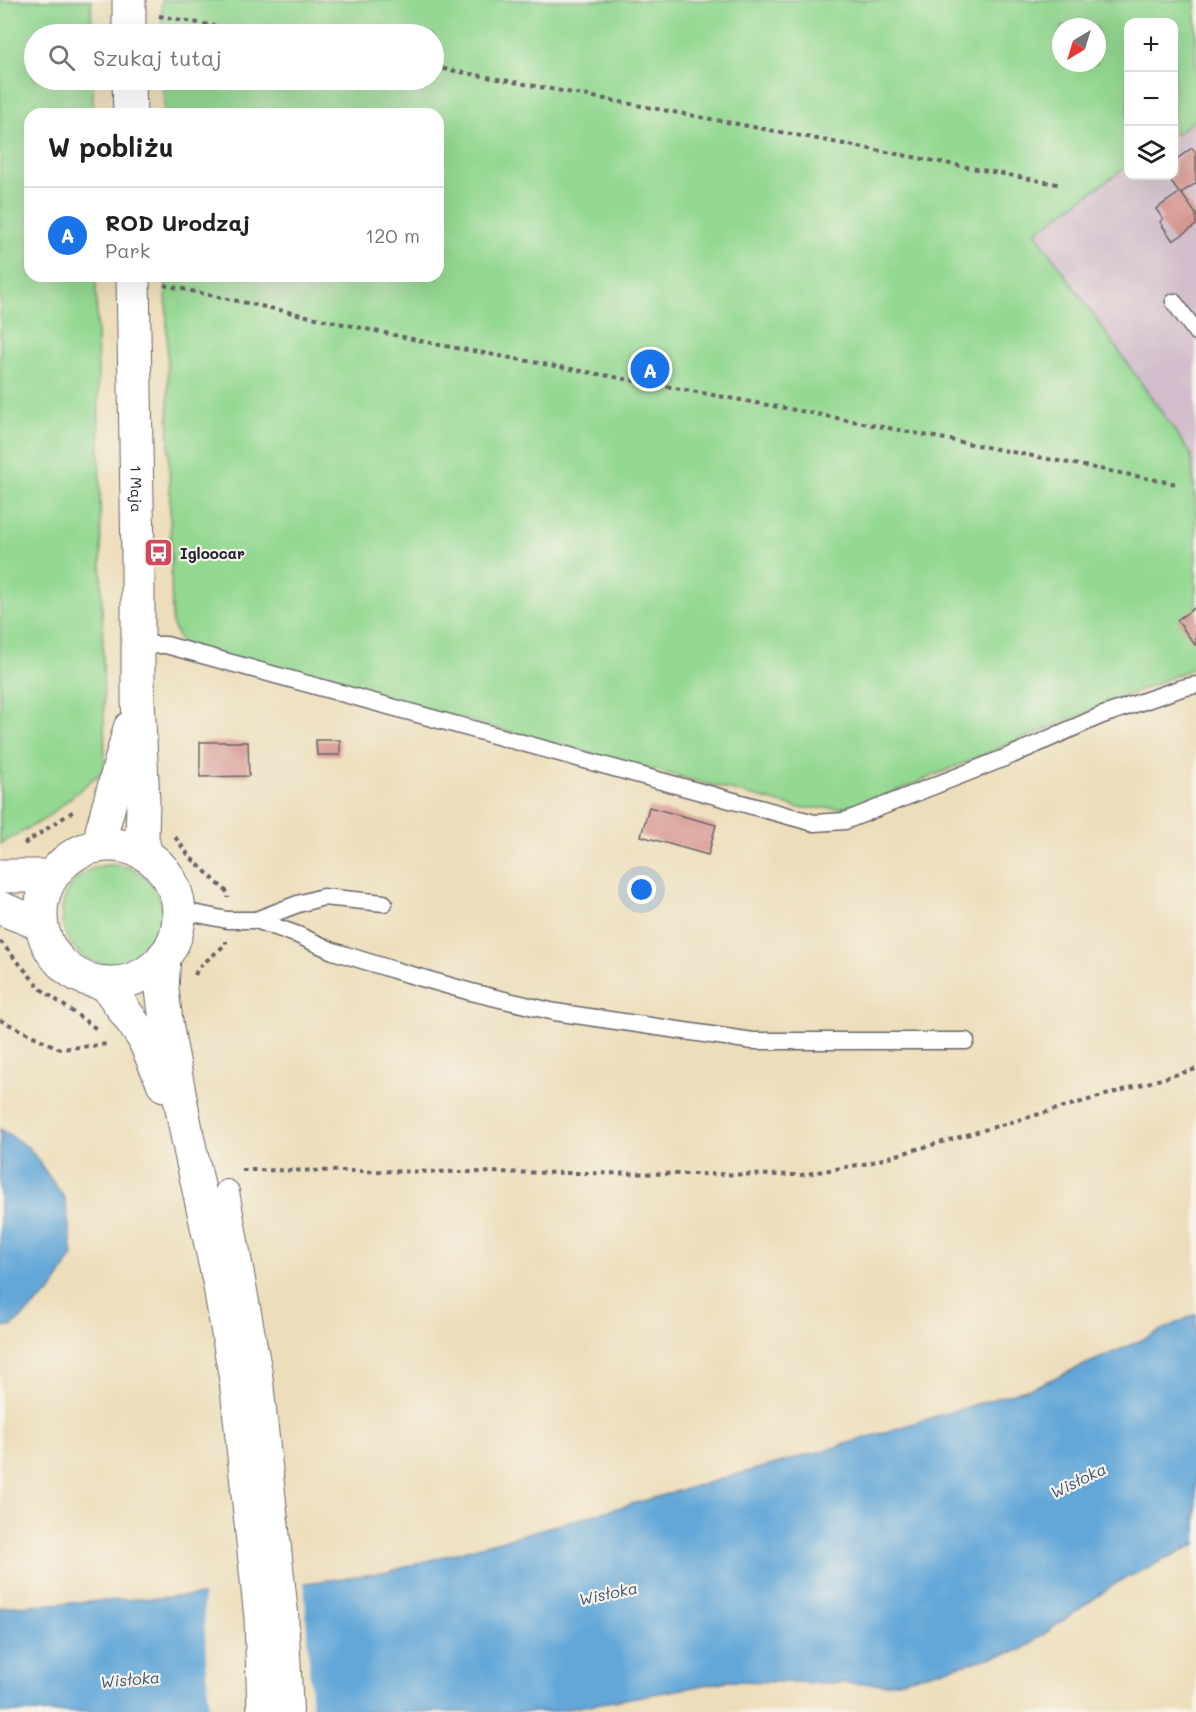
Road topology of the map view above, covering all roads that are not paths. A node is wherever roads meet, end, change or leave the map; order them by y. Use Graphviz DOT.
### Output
graph roads {
  1 [pos="129,90"];
  2 [pos="130,108"];
  3 [pos="133,282"];
  4 [pos="1174,302"];
  5 [pos="1196,332"];
  6 [pos="139,645"];
  7 [pos="1196,685"];
  8 [pos="138,700"];
  9 [pos="100,845"];
  10 [pos="146,855"];
  11 [pos="0,876"];
  12 [pos="52,876"];
  13 [pos="384,903"];
  14 [pos="0,908"];
  15 [pos="179,910"];
  16 [pos="256,920"];
  17 [pos="41,924"];
  18 [pos="164,957"];
  19 [pos="105,983"];
  20 [pos="966,1041"];
  21 [pos="188,1140"];
  22 [pos="220,1187"];
  23 [pos="264,1712"];
  24 [pos="291,1712"];
  1 -- 2 [label="street"];
  3 -- 6 [label="street, 1 Maja"];
  4 -- 5 [label="lane"];
  6 -- 7 [label="lane"];
  6 -- 8 [label="street, 1 Maja"];
  8 -- 9 [label="street, 1 Maja"];
  8 -- 10 [label="street, 1 Maja"];
  9 -- 10 [label="street"];
  9 -- 12 [label="street"];
  10 -- 15 [label="street"];
  11 -- 12 [label="street"];
  12 -- 17 [label="street"];
  13 -- 16 [label="lane"];
  14 -- 17 [label="street"];
  15 -- 16 [label="lane"];
  15 -- 18 [label="street"];
  16 -- 20 [label="lane"];
  17 -- 19 [label="street"];
  18 -- 19 [label="street"];
  18 -- 21 [label="street"];
  19 -- 21 [label="street"];
  21 -- 22 [label="street"];
  22 -- 23 [label="street"];
  22 -- 24 [label="street"];
}
